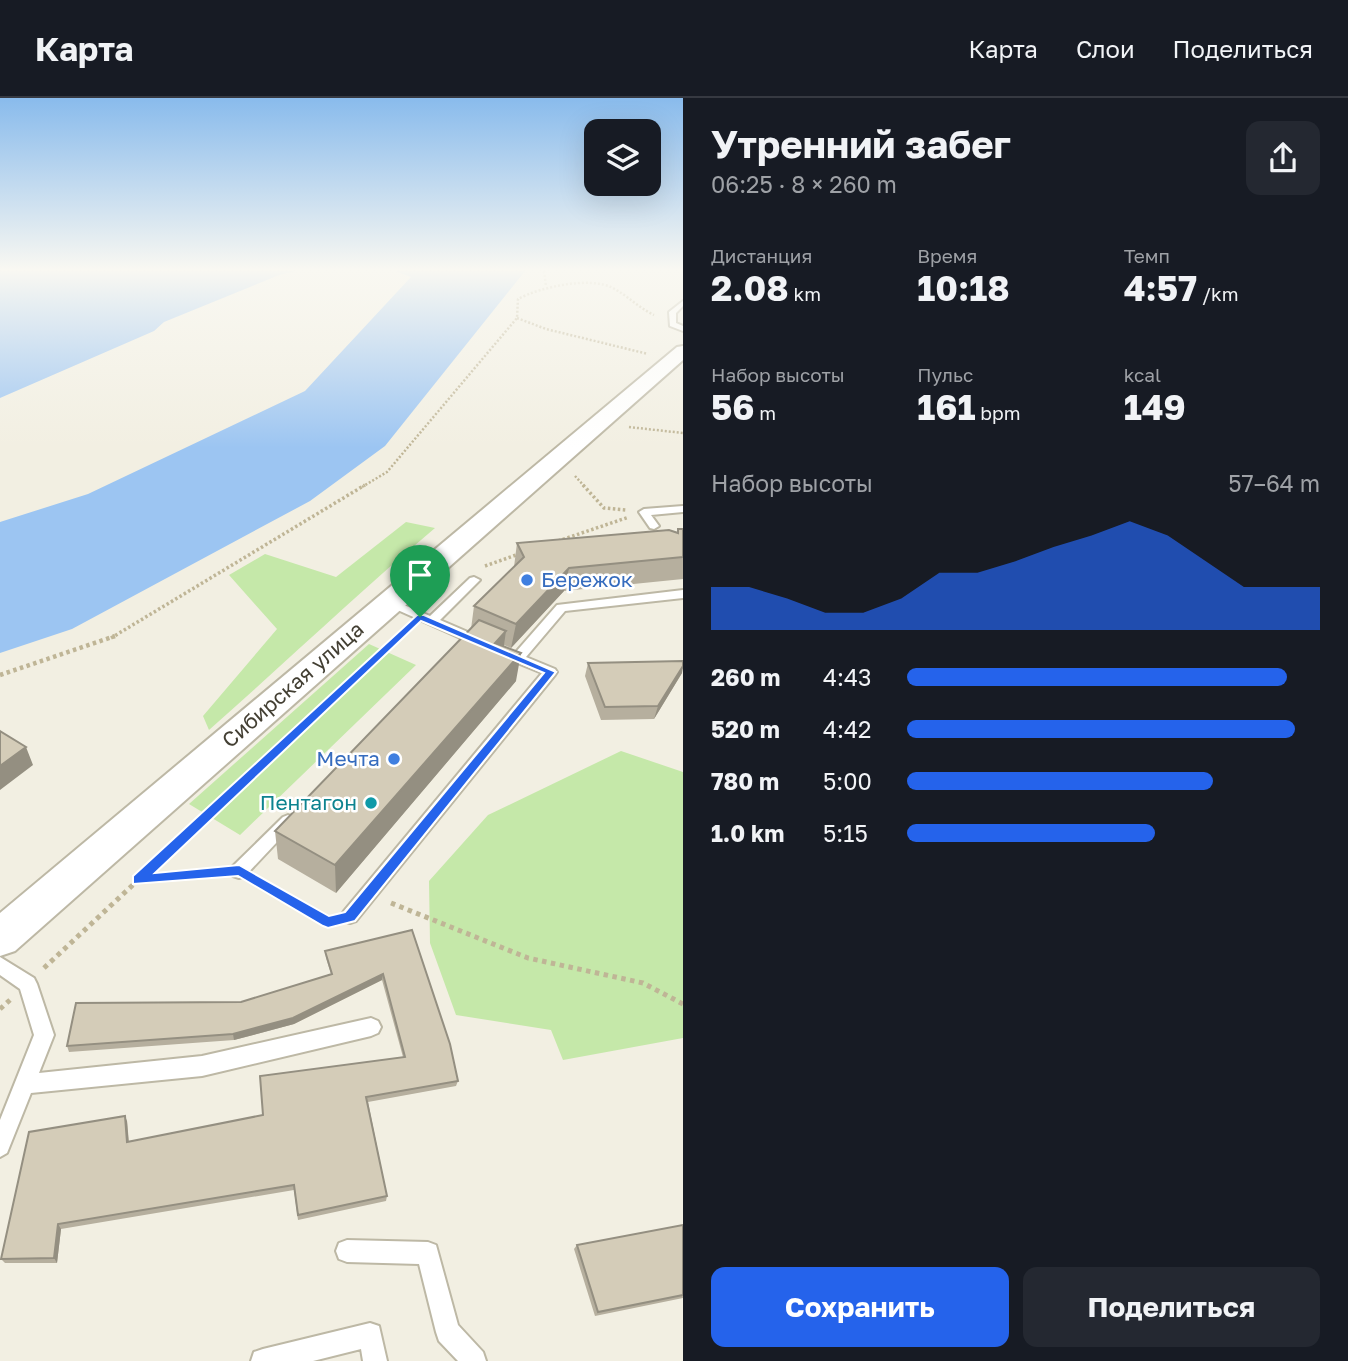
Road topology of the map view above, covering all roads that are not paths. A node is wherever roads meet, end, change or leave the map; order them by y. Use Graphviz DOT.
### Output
graph roads {
  1 [pos="683,329"];
  2 [pos="675,330"];
  3 [pos="678,349"];
  4 [pos="683,509"];
  5 [pos="654,526"];
  6 [pos="473,575"];
  7 [pos="683,594"];
  8 [pos="388,603"];
  9 [pos="426,619"];
  10 [pos="518,658"];
  11 [pos="303,805"];
  12 [pos="239,871"];
  13 [pos="350,916"];
  14 [pos="0,938"];
  15 [pos="0,965"];
  16 [pos="371,1027"];
  17 [pos="25,1084"];
  18 [pos="0,1146"];
  19 [pos="347,1251"];
  20 [pos="263,1361"];
  21 [pos="375,1361"];
  22 [pos="474,1361"];
  1 -- 3 [label="lane"];
  2 -- 3 [label="lane"];
  3 -- 8 [label="street, Сибирская улица"];
  4 -- 5 [label="lane"];
  6 -- 9 [label="lane"];
  7 -- 10 [label="lane"];
  8 -- 9 [label="lane"];
  8 -- 14 [label="street, Сибирская улица"];
  9 -- 10 [label="lane"];
  10 -- 13 [label="lane"];
  11 -- 12 [label="lane"];
  15 -- 17 [label="lane"];
  16 -- 17 [label="lane"];
  17 -- 18 [label="lane"];
  19 -- 22 [label="lane"];
  20 -- 21 [label="lane"];
}
